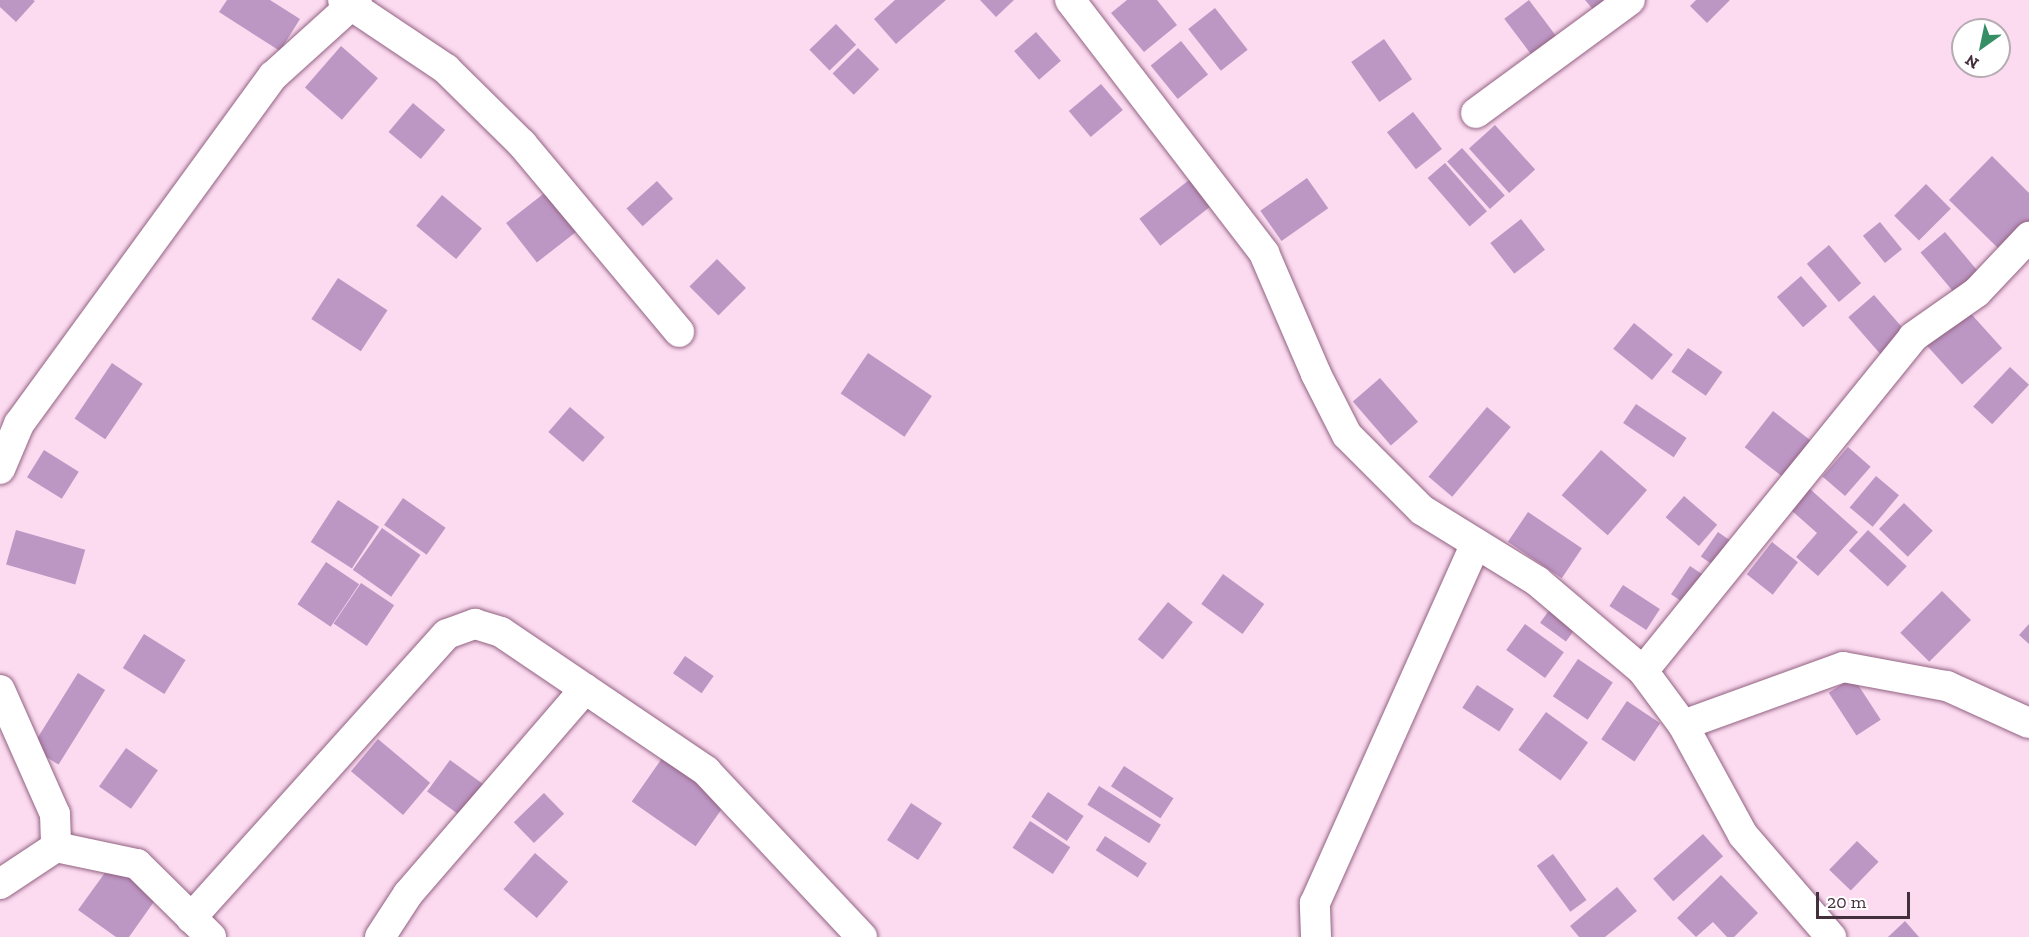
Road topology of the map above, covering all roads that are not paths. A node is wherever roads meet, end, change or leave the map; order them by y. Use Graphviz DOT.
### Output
graph roads {
  1 [pos="1070,0"];
  2 [pos="1630,0"];
  3 [pos="350,2"];
  4 [pos="1476,113"];
  5 [pos="2029,237"];
  6 [pos="679,332"];
  7 [pos="0,469"];
  8 [pos="1476,543"];
  9 [pos="1643,671"];
  10 [pos="585,689"];
  11 [pos="0,690"];
  12 [pos="2029,723"];
  13 [pos="1683,725"];
  14 [pos="56,847"];
  15 [pos="0,884"];
  16 [pos="201,927"];
  17 [pos="380,937"];
  18 [pos="862,937"];
  19 [pos="1316,937"];
  20 [pos="1831,937"];
  1 -- 8 [label="street"];
  2 -- 4 [label="street"];
  3 -- 6 [label="street"];
  3 -- 7 [label="street"];
  5 -- 9 [label="street"];
  8 -- 9 [label="street"];
  8 -- 19 [label="street"];
  9 -- 13 [label="street"];
  10 -- 16 [label="street"];
  10 -- 17 [label="street"];
  10 -- 18 [label="street"];
  11 -- 14 [label="street"];
  12 -- 13 [label="street"];
  13 -- 20 [label="street"];
  14 -- 15 [label="street"];
  14 -- 16 [label="street"];
}
